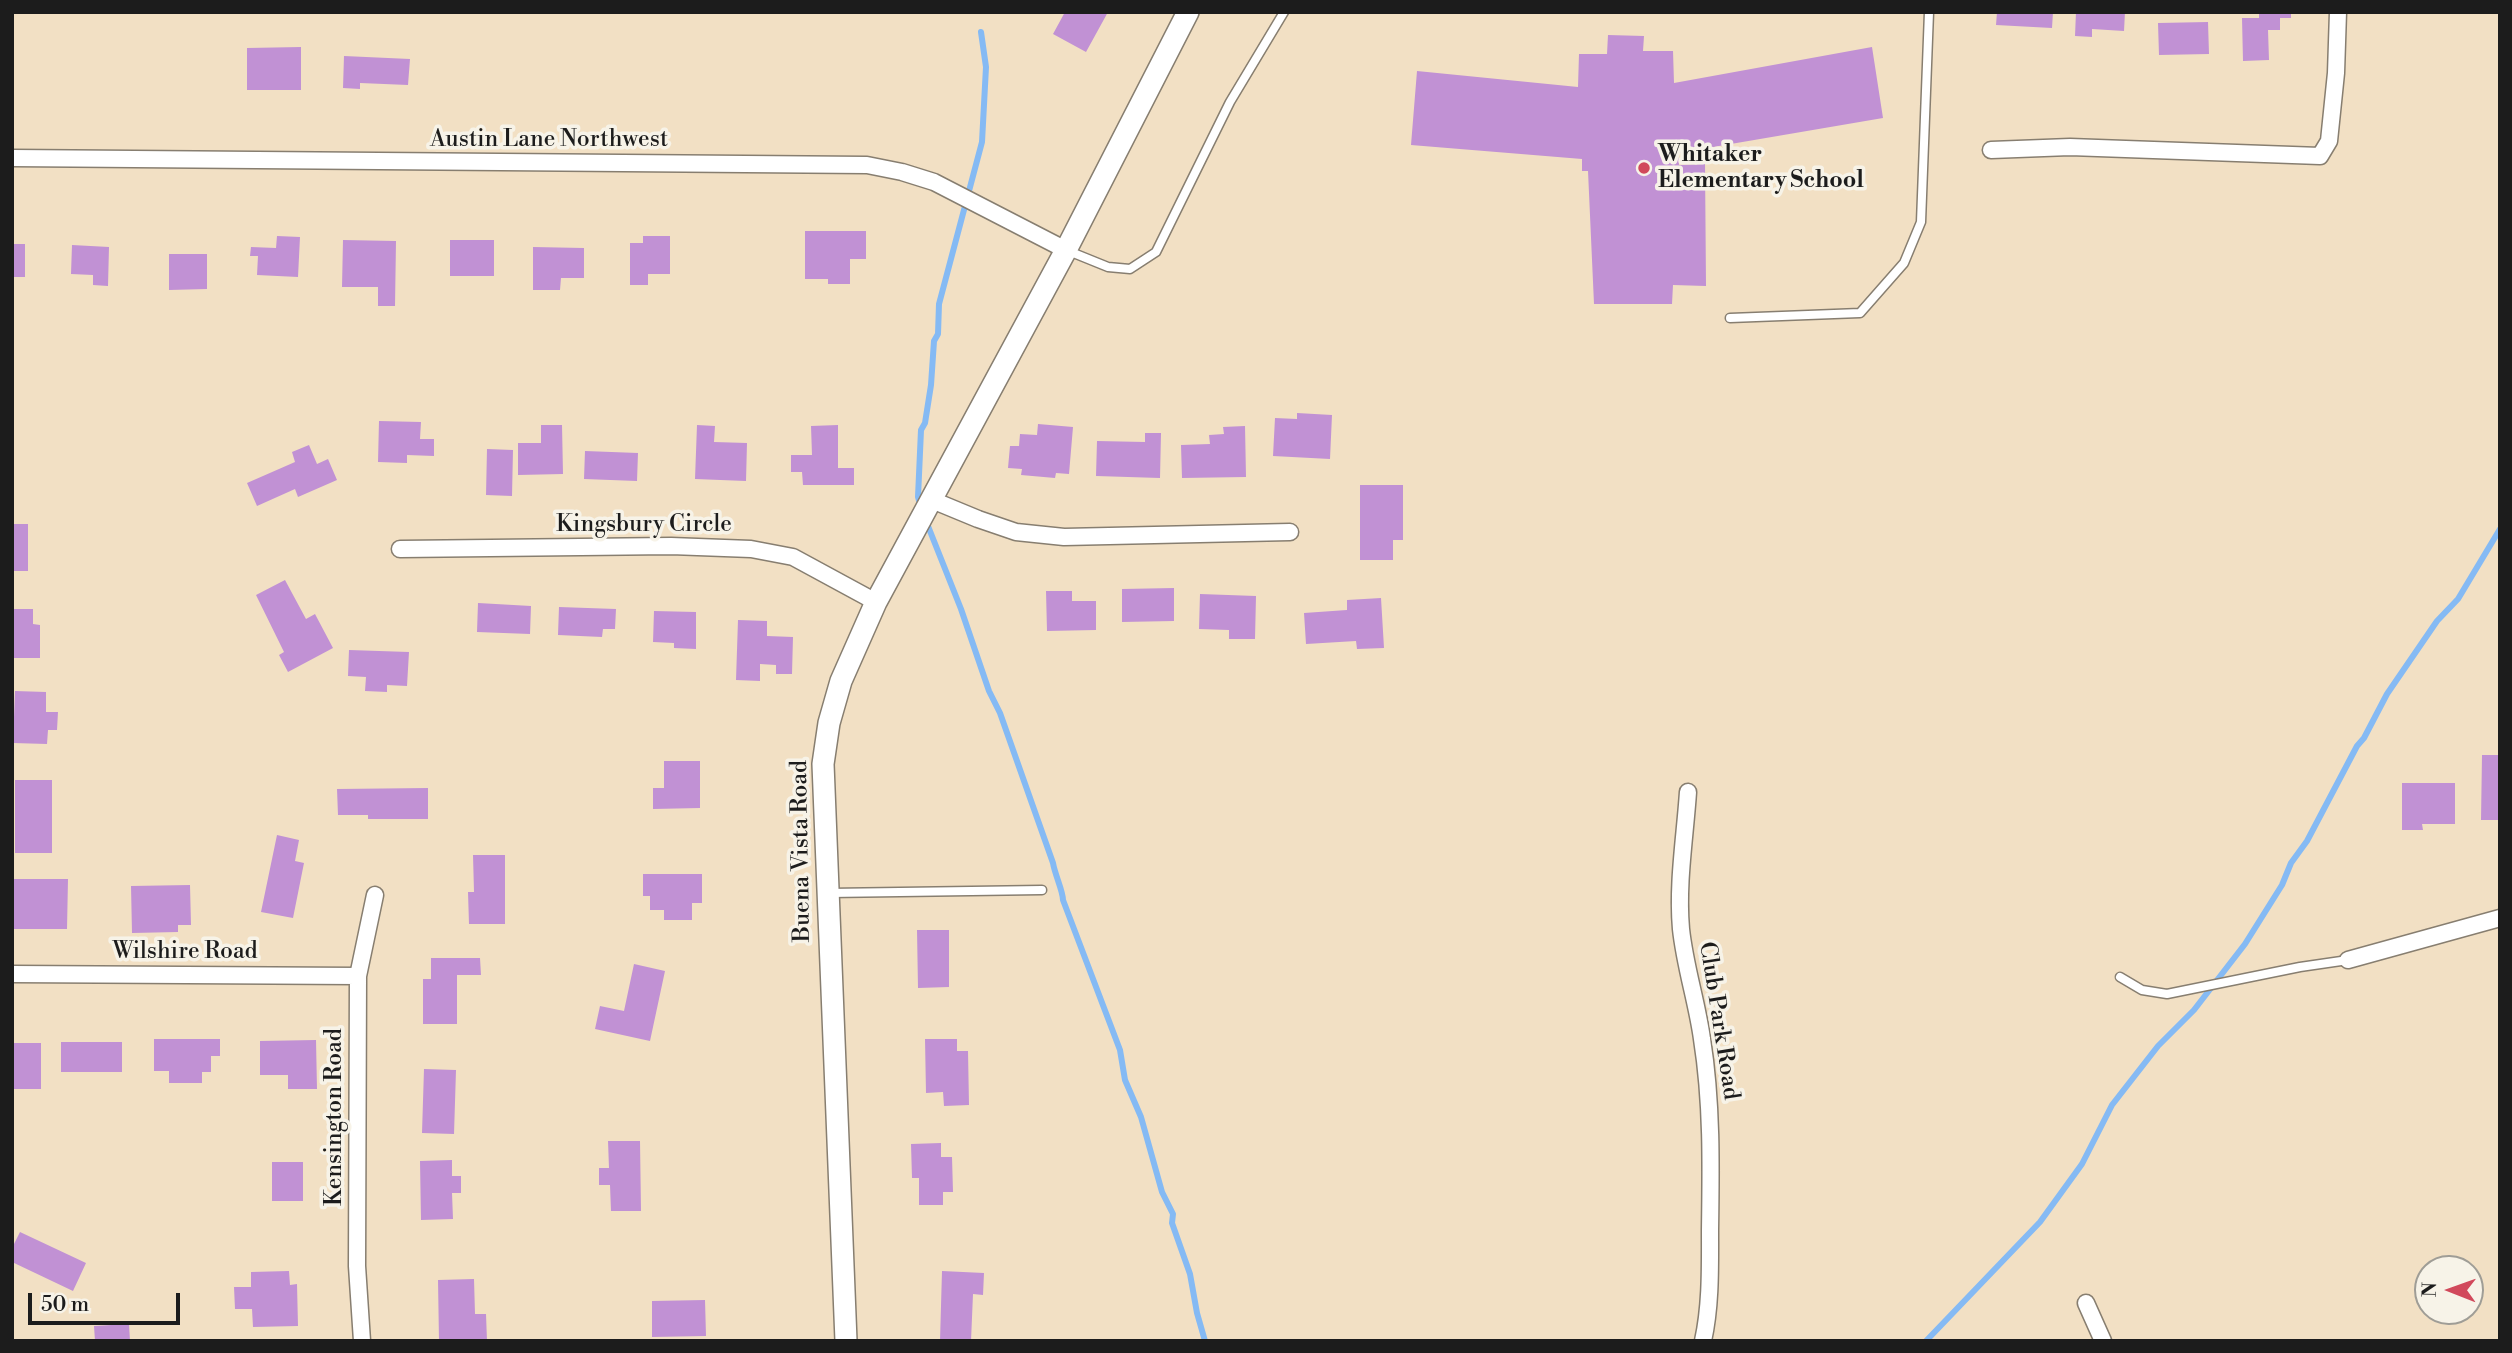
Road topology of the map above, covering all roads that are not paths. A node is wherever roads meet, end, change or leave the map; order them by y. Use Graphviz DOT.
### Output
graph roads {
  1 [pos="1188,12"];
  2 [pos="1284,12"];
  3 [pos="1929,12"];
  4 [pos="2338,12"];
  5 [pos="1991,150"];
  6 [pos="12,158"];
  7 [pos="1066,250"];
  8 [pos="1730,318"];
  9 [pos="932,500"];
  10 [pos="1290,533"];
  11 [pos="400,549"];
  12 [pos="876,602"];
  13 [pos="1688,792"];
  14 [pos="1042,890"];
  15 [pos="828,893"];
  16 [pos="375,895"];
  17 [pos="2500,918"];
  18 [pos="2348,960"];
  19 [pos="12,974"];
  20 [pos="358,976"];
  21 [pos="2120,977"];
  22 [pos="2086,1303"];
  23 [pos="362,1341"];
  24 [pos="846,1341"];
  25 [pos="1703,1341"];
  26 [pos="2103,1341"];
  1 -- 7 [label="street, Buena Vista Road"];
  2 -- 7 [label="lane"];
  3 -- 8 [label="lane"];
  4 -- 5 [label="street"];
  6 -- 7 [label="street, Austin Lane Northwest"];
  7 -- 9 [label="street, Buena Vista Road"];
  9 -- 10 [label="street"];
  9 -- 12 [label="street, Buena Vista Road"];
  11 -- 12 [label="street, Kingsbury Circle"];
  12 -- 15 [label="street, Buena Vista Road"];
  13 -- 25 [label="street, Club Park Road"];
  14 -- 15 [label="lane"];
  15 -- 24 [label="street, Buena Vista Road"];
  16 -- 20 [label="street, Kensington Road"];
  17 -- 18 [label="street"];
  18 -- 21 [label="lane"];
  19 -- 20 [label="street, Wilshire Road"];
  20 -- 23 [label="street, Kensington Road"];
  22 -- 26 [label="street"];
}
